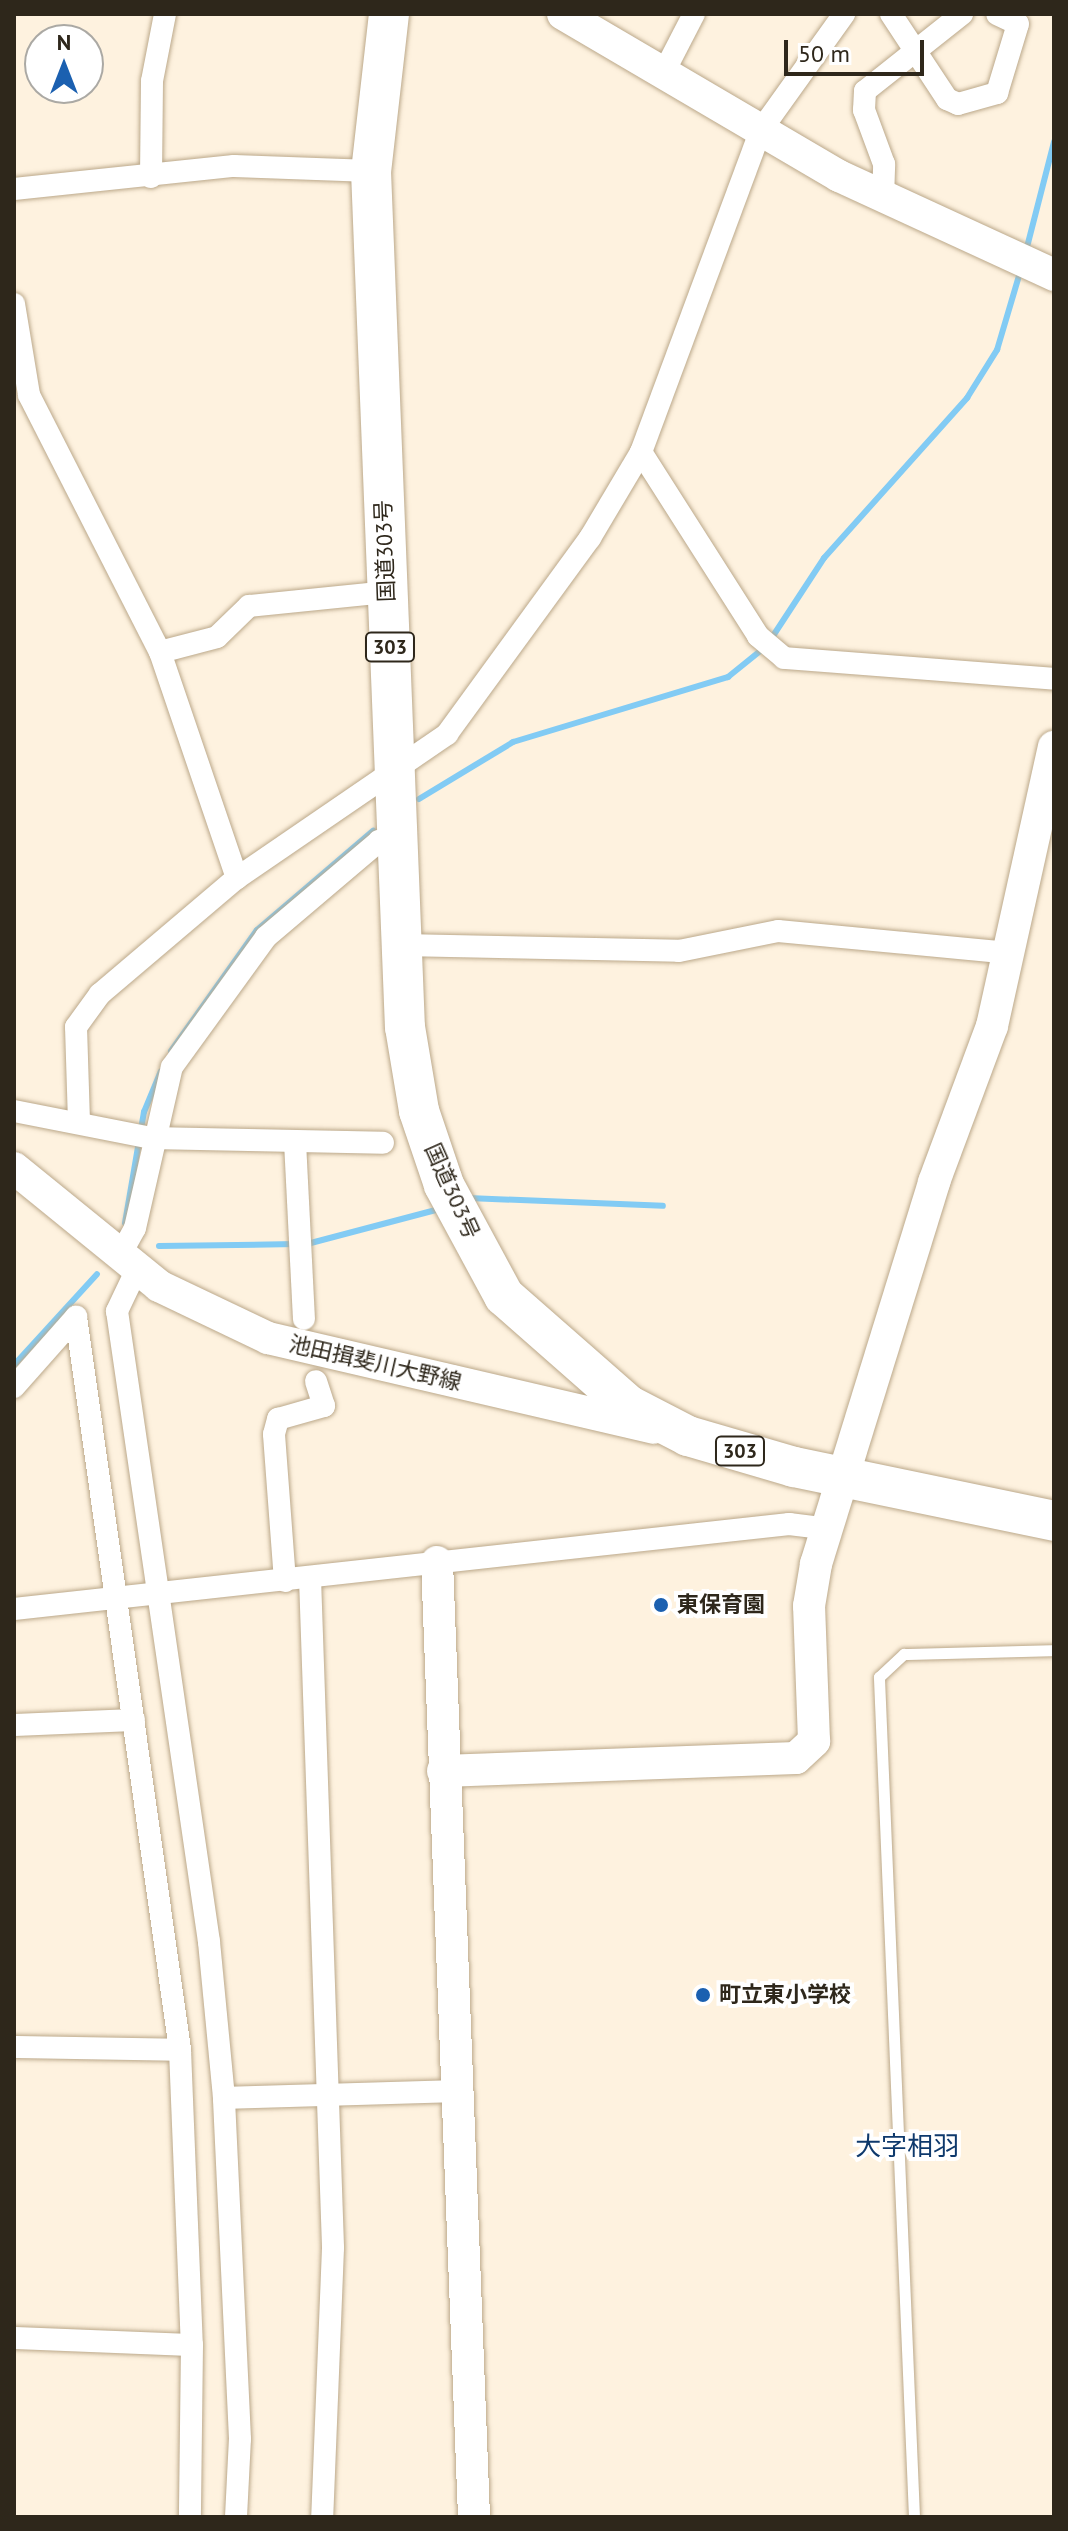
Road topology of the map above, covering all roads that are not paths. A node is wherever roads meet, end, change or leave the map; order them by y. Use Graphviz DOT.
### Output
graph roads {
  1 [pos="165,14"];
  2 [pos="389,14"];
  3 [pos="563,14"];
  4 [pos="694,14"];
  5 [pos="844,14"];
  6 [pos="891,14"];
  7 [pos="962,14"];
  8 [pos="997,14"];
  9 [pos="921,52"];
  10 [pos="664,72"];
  11 [pos="761,130"];
  12 [pos="371,171"];
  13 [pos="151,177"];
  14 [pos="14,189"];
  15 [pos="883,198"];
  16 [pos="1038,270"];
  17 [pos="14,304"];
  18 [pos="641,452"];
  19 [pos="387,592"];
  20 [pos="160,652"];
  21 [pos="1054,679"];
  22 [pos="1054,747"];
  23 [pos="396,766"];
  24 [pos="398,836"];
  25 [pos="237,878"];
  26 [pos="402,945"];
  27 [pos="1009,953"];
  28 [pos="14,1111"];
  29 [pos="79,1122"];
  30 [pos="151,1138"];
  31 [pos="295,1142"];
  32 [pos="383,1143"];
  33 [pos="14,1168"];
  34 [pos="128,1263"];
  35 [pos="489,1265"];
  36 [pos="304,1319"];
  37 [pos="316,1381"];
  38 [pos="14,1387"];
  39 [pos="688,1436"];
  40 [pos="846,1470"];
  41 [pos="1054,1504"];
  42 [pos="1054,1521"];
  43 [pos="829,1529"];
  44 [pos="437,1562"];
  45 [pos="310,1578"];
  46 [pos="285,1581"];
  47 [pos="159,1594"];
  48 [pos="118,1598"];
  49 [pos="14,1609"];
  50 [pos="1054,1650"];
  51 [pos="134,1720"];
  52 [pos="14,1725"];
  53 [pos="443,1771"];
  54 [pos="14,2047"];
  55 [pos="180,2050"];
  56 [pos="456,2091"];
  57 [pos="328,2095"];
  58 [pos="224,2098"];
  59 [pos="14,2338"];
  60 [pos="192,2345"];
  61 [pos="190,2517"];
  62 [pos="236,2517"];
  63 [pos="322,2517"];
  64 [pos="474,2517"];
  65 [pos="914,2517"];
  1 -- 13 [label="street"];
  2 -- 12 [label="highway, 国道303号 / 303"];
  3 -- 10 [label="street"];
  4 -- 10 [label="street"];
  5 -- 11 [label="street"];
  6 -- 9 [label="street"];
  7 -- 9 [label="street"];
  8 -- 9 [label="street"];
  9 -- 15 [label="street"];
  10 -- 11 [label="street"];
  11 -- 15 [label="street"];
  11 -- 18 [label="street"];
  12 -- 13 [label="street"];
  12 -- 19 [label="highway, 国道303号 / 303"];
  13 -- 14 [label="street"];
  15 -- 16 [label="street"];
  17 -- 20 [label="street"];
  18 -- 21 [label="street"];
  18 -- 23 [label="street"];
  19 -- 20 [label="street"];
  19 -- 23 [label="highway, 国道303号 / 303"];
  20 -- 25 [label="street"];
  22 -- 27 [label="street"];
  23 -- 24 [label="highway, 国道303号 / 303"];
  23 -- 25 [label="street"];
  24 -- 26 [label="highway, 国道303号 / 303"];
  24 -- 30 [label="street"];
  25 -- 29 [label="street"];
  26 -- 27 [label="street"];
  26 -- 35 [label="highway, 国道303号 / 303"];
  27 -- 40 [label="street"];
  28 -- 29 [label="street"];
  29 -- 30 [label="street"];
  30 -- 31 [label="street"];
  30 -- 34 [label="street"];
  31 -- 32 [label="street"];
  31 -- 36 [label="street"];
  33 -- 34 [label="street, 池田揖斐川大野線"];
  34 -- 39 [label="street, 池田揖斐川大野線"];
  34 -- 47 [label="street"];
  35 -- 39 [label="highway, 国道303号 / 303"];
  35 -- 40 [label="highway, 国道303号 / 303"];
  37 -- 46 [label="street"];
  38 -- 48 [label="street"];
  39 -- 40 [label="highway, 国道303号 / 303"];
  40 -- 41 [label="highway, 国道303号 / 303"];
  40 -- 42 [label="highway, 国道303号 / 303"];
  40 -- 43 [label="street"];
  43 -- 44 [label="street"];
  43 -- 53 [label="street"];
  44 -- 45 [label="street"];
  44 -- 53 [label="street"];
  45 -- 46 [label="street"];
  45 -- 57 [label="street"];
  46 -- 47 [label="street"];
  47 -- 48 [label="street"];
  47 -- 58 [label="street"];
  48 -- 49 [label="street"];
  48 -- 51 [label="street"];
  50 -- 65 [label="lane"];
  51 -- 52 [label="street"];
  51 -- 55 [label="street"];
  53 -- 56 [label="street"];
  54 -- 55 [label="street"];
  55 -- 60 [label="street"];
  56 -- 57 [label="street"];
  56 -- 64 [label="street"];
  57 -- 58 [label="street"];
  57 -- 63 [label="street"];
  58 -- 62 [label="street"];
  59 -- 60 [label="street"];
  60 -- 61 [label="street"];
}
